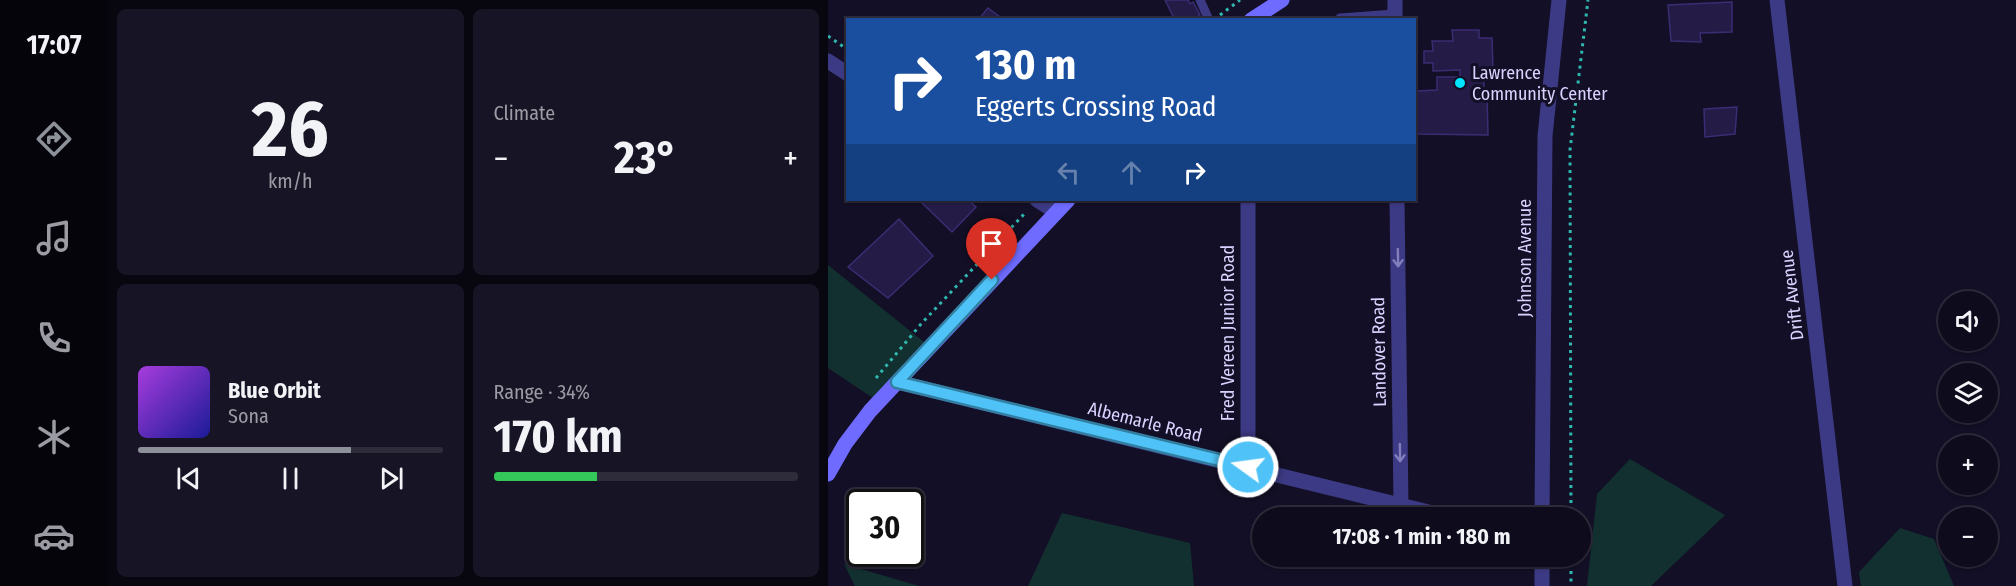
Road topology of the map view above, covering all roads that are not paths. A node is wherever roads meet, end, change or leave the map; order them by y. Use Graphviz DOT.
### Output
graph roads {
  1 [pos="1200,0"];
  2 [pos="1282,0"];
  3 [pos="1559,0"];
  4 [pos="1777,0"];
  5 [pos="1395,11"];
  6 [pos="1208,18"];
  7 [pos="1254,18"];
  8 [pos="1340,18"];
  9 [pos="828,61"];
  10 [pos="846,73"];
  11 [pos="1039,201"];
  12 [pos="1067,201"];
  13 [pos="1248,201"];
  14 [pos="1397,201"];
  15 [pos="1056,212"];
  16 [pos="897,382"];
  17 [pos="1248,467"];
  18 [pos="828,474"];
  19 [pos="1401,504"];
  20 [pos="1412,507"];
  21 [pos="1542,507"];
  22 [pos="1542,567"];
  23 [pos="1542,586"];
  24 [pos="1845,586"];
  1 -- 6 [label="lane"];
  2 -- 7 [label="street"];
  3 -- 21 [label="street, Johnson Avenue"];
  4 -- 24 [label="street, Drift Avenue"];
  5 -- 8 [label="lane"];
  9 -- 10 [label="street"];
  11 -- 15 [label="street"];
  12 -- 15 [label="street"];
  13 -- 17 [label="street, Fred Vereen Junior Road"];
  14 -- 19 [label="street, Landover Road, one-way"];
  15 -- 16 [label="street"];
  16 -- 17 [label="street, Albemarle Road"];
  16 -- 18 [label="street"];
  17 -- 19 [label="street, Albemarle Road"];
  19 -- 20 [label="street, Albemarle Road"];
  22 -- 23 [label="street"];
}
